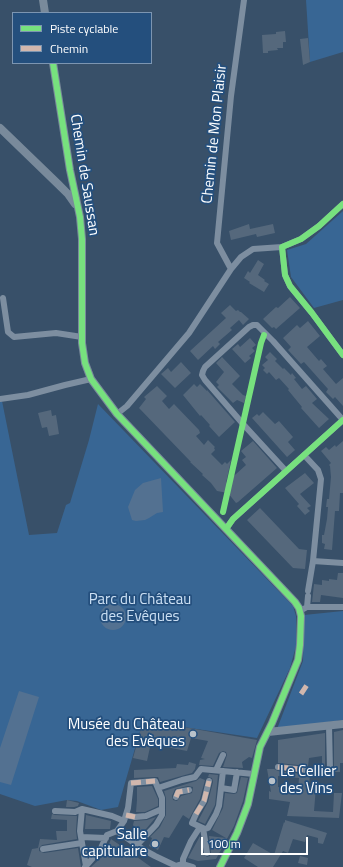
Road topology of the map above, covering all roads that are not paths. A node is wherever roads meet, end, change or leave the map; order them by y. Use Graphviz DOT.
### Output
graph roads {
  1 [pos="43,0"];
  2 [pos="244,0"];
  3 [pos="45,12"];
  4 [pos="53,64"];
  5 [pos="0,128"];
  6 [pos="70,170"];
  7 [pos="58,184"];
  8 [pos="343,204"];
  9 [pos="77,207"];
  10 [pos="282,247"];
  11 [pos="230,269"];
  12 [pos="3,298"];
  13 [pos="82,337"];
  14 [pos="343,355"];
  15 [pos="93,382"];
  16 [pos="0,399"];
  17 [pos="117,414"];
  18 [pos="343,420"];
  19 [pos="304,455"];
  20 [pos="286,471"];
  21 [pos="226,530"];
  22 [pos="313,561"];
  23 [pos="343,563"];
  24 [pos="343,607"];
  25 [pos="304,609"];
  26 [pos="343,724"];
  27 [pos="329,726"];
  28 [pos="268,732"];
  29 [pos="223,755"];
  30 [pos="278,767"];
  31 [pos="213,770"];
  32 [pos="223,771"];
  33 [pos="237,772"];
  34 [pos="254,774"];
  35 [pos="209,781"];
  36 [pos="158,788"];
  37 [pos="221,788"];
  38 [pos="188,790"];
  39 [pos="176,797"];
  40 [pos="82,809"];
  41 [pos="162,809"];
  42 [pos="55,811"];
  43 [pos="126,815"];
  44 [pos="124,822"];
  45 [pos="204,827"];
  46 [pos="117,831"];
  47 [pos="106,838"];
  48 [pos="82,840"];
  49 [pos="137,846"];
  50 [pos="43,849"];
  51 [pos="207,853"];
  52 [pos="183,864"];
  53 [pos="86,867"];
  54 [pos="193,867"];
  55 [pos="220,867"];
  1 -- 3 [label="street"];
  2 -- 11 [label="street, Chemin de Mon Plaisir"];
  4 -- 6 [label="street, Chemin de Saussan"];
  5 -- 7 [label="street"];
  6 -- 7 [label="street, Chemin de Saussan"];
  6 -- 9 [label="street, Chemin de Saussan"];
  7 -- 9 [label="street"];
  8 -- 10 [label="street"];
  9 -- 13 [label="street, Chemin de Saussan"];
  10 -- 11 [label="street"];
  10 -- 14 [label="street"];
  11 -- 17 [label="street"];
  12 -- 13 [label="street"];
  13 -- 15 [label="street, Chemin de Saussan"];
  15 -- 16 [label="street"];
  15 -- 17 [label="street, Chemin de Saussan"];
  17 -- 21 [label="street, Chemin de Saussan"];
  18 -- 19 [label="street"];
  18 -- 20 [label="street"];
  19 -- 20 [label="street"];
  19 -- 22 [label="street"];
  20 -- 21 [label="street"];
  21 -- 25 [label="street, Chemin de Saussan"];
  22 -- 23 [label="street"];
  22 -- 25 [label="street"];
  24 -- 25 [label="street"];
  25 -- 28 [label="street"];
  26 -- 27 [label="street"];
  27 -- 28 [label="street"];
  27 -- 30 [label="street"];
  28 -- 34 [label="street"];
  29 -- 31 [label="street"];
  31 -- 32 [label="street"];
  31 -- 36 [label="street"];
  32 -- 33 [label="street"];
  32 -- 37 [label="street"];
  33 -- 34 [label="street"];
  33 -- 37 [label="street"];
  34 -- 55 [label="street"];
  35 -- 45 [label="street"];
  36 -- 41 [label="street"];
  36 -- 43 [label="street"];
  37 -- 45 [label="street"];
  38 -- 39 [label="street"];
  40 -- 42 [label="street"];
  40 -- 44 [label="street"];
  40 -- 48 [label="street"];
  41 -- 43 [label="street"];
  41 -- 49 [label="street"];
  43 -- 44 [label="street"];
  44 -- 46 [label="street"];
  45 -- 51 [label="street"];
  45 -- 52 [label="street"];
  46 -- 47 [label="street"];
  46 -- 49 [label="street"];
  47 -- 48 [label="street"];
  47 -- 53 [label="street"];
  48 -- 50 [label="street"];
  48 -- 53 [label="street"];
  49 -- 52 [label="street"];
  52 -- 54 [label="street"];
}
